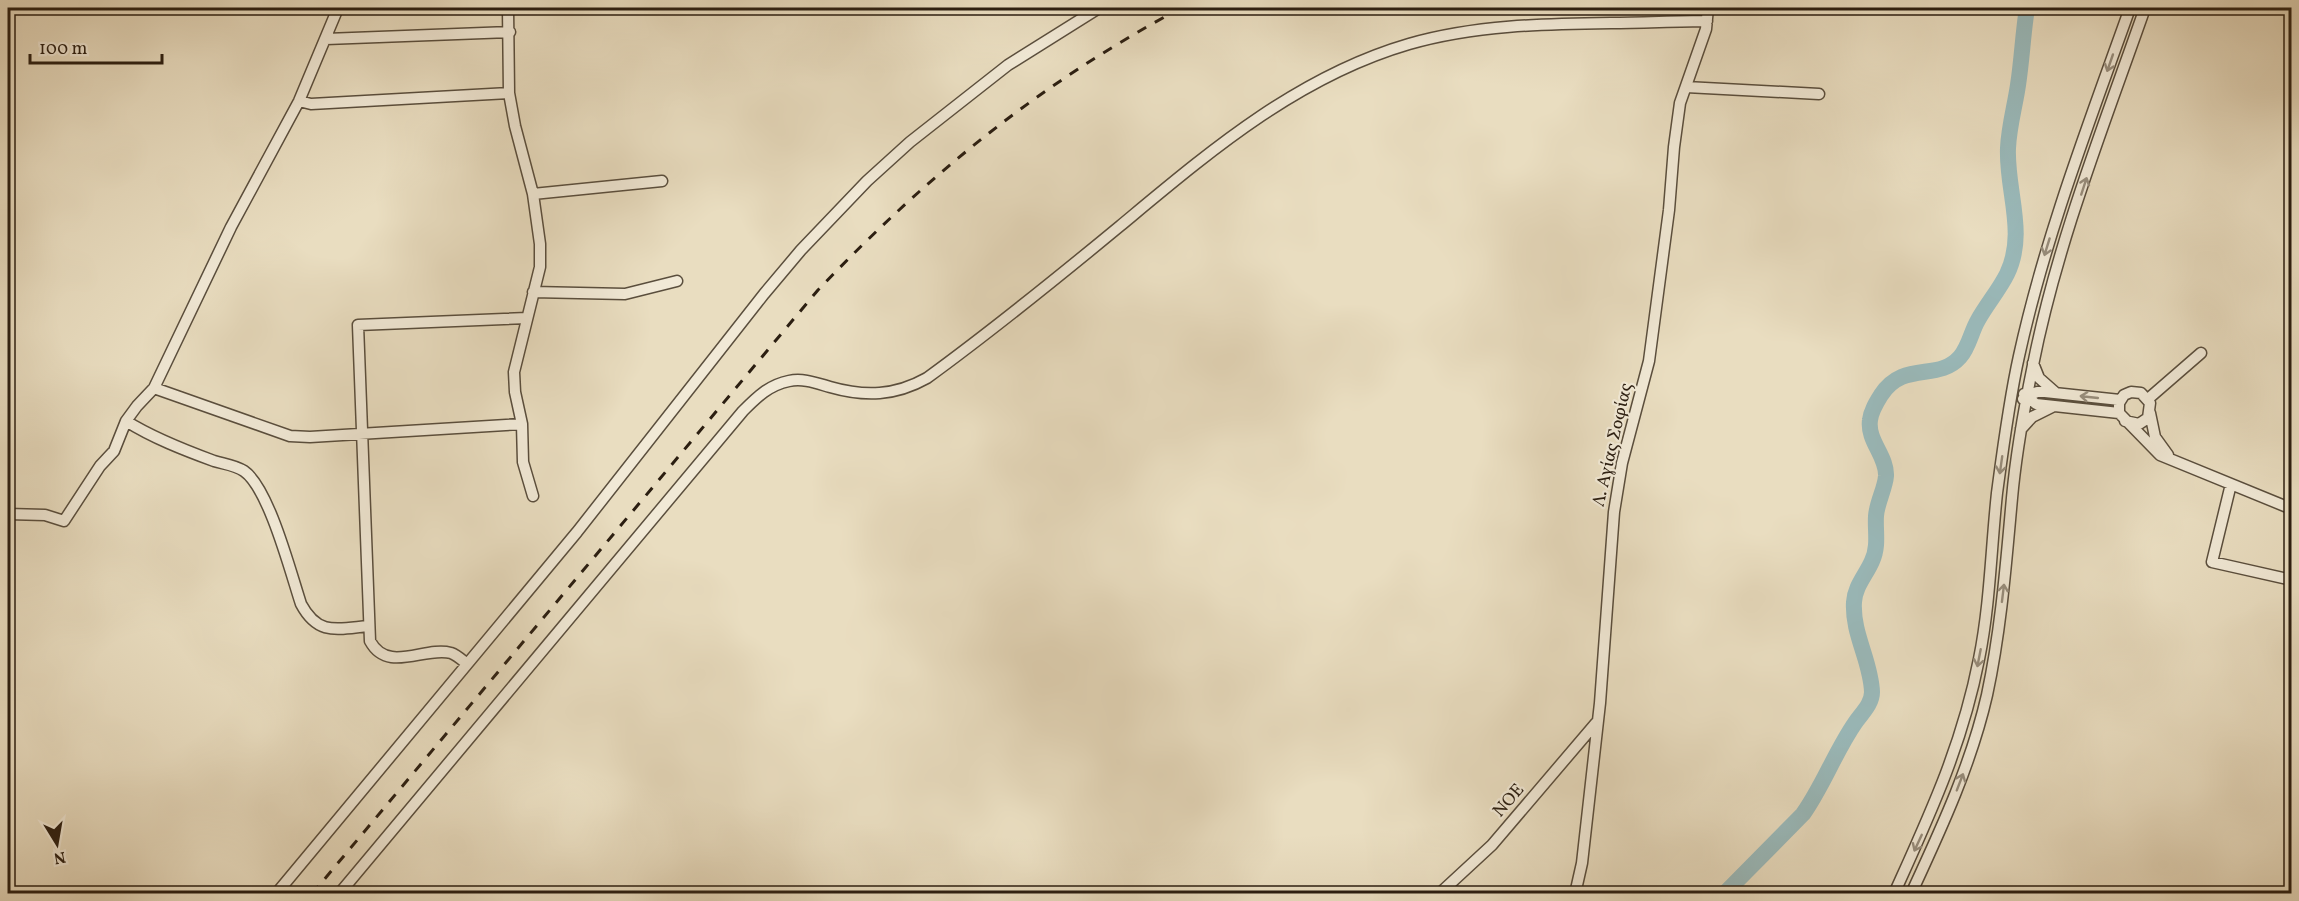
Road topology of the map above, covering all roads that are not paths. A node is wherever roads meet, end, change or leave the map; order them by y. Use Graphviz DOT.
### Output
graph roads {
  1 [pos="338,8"];
  2 [pos="508,8"];
  3 [pos="1099,8"];
  4 [pos="1708,8"];
  5 [pos="2130,8"];
  6 [pos="2145,8"];
  7 [pos="1707,21"];
  8 [pos="510,32"];
  9 [pos="326,39"];
  10 [pos="1686,87"];
  11 [pos="508,93"];
  12 [pos="1819,94"];
  13 [pos="299,101"];
  14 [pos="662,181"];
  15 [pos="533,194"];
  16 [pos="677,281"];
  17 [pos="533,292"];
  18 [pos="527,318"];
  19 [pos="2201,353"];
  20 [pos="2033,363"];
  21 [pos="2014,382"];
  22 [pos="154,388"];
  23 [pos="2057,393"];
  24 [pos="2027,398"];
  25 [pos="2148,399"];
  26 [pos="2120,400"];
  27 [pos="2010,407"];
  28 [pos="2055,407"];
  29 [pos="2150,413"];
  30 [pos="2122,417"];
  31 [pos="126,421"];
  32 [pos="522,424"];
  33 [pos="2021,429"];
  34 [pos="363,434"];
  35 [pos="2180,464"];
  36 [pos="2231,484"];
  37 [pos="534,496"];
  38 [pos="2292,509"];
  39 [pos="8,514"];
  40 [pos="2292,580"];
  41 [pos="368,626"];
  42 [pos="467,664"];
  43 [pos="1597,723"];
  44 [pos="276,894"];
  45 [pos="339,894"];
  46 [pos="1439,894"];
  47 [pos="1575,894"];
  48 [pos="1893,894"];
  49 [pos="1911,894"];
  1 -- 9 [label="street"];
  2 -- 8 [label="street"];
  3 -- 42 [label="street"];
  4 -- 7 [label="street, Λ. Αγίας Σοφίας"];
  5 -- 21 [label="street, one-way"];
  20 -- 6 [label="street, one-way"];
  7 -- 10 [label="street, Λ. Αγίας Σοφίας"];
  7 -- 45 [label="street"];
  8 -- 9 [label="street"];
  8 -- 11 [label="street"];
  9 -- 13 [label="street"];
  10 -- 12 [label="street"];
  10 -- 43 [label="street, Λ. Αγίας Σοφίας"];
  11 -- 13 [label="street"];
  11 -- 15 [label="street"];
  13 -- 22 [label="street"];
  14 -- 15 [label="street"];
  15 -- 17 [label="street"];
  16 -- 17 [label="street"];
  17 -- 18 [label="street"];
  18 -- 32 [label="street"];
  18 -- 34 [label="street"];
  19 -- 25 [label="street"];
  20 -- 23 [label="street"];
  20 -- 24 [label="street"];
  21 -- 24 [label="street"];
  21 -- 27 [label="street"];
  22 -- 31 [label="street"];
  22 -- 34 [label="street"];
  23 -- 24 [label="street"];
  26 -- 23 [label="street, one-way"];
  24 -- 27 [label="street"];
  24 -- 28 [label="street"];
  24 -- 33 [label="street"];
  25 -- 26 [label="street"];
  25 -- 29 [label="street"];
  26 -- 30 [label="street"];
  27 -- 48 [label="street, one-way"];
  28 -- 30 [label="street"];
  28 -- 33 [label="street"];
  29 -- 30 [label="street"];
  29 -- 35 [label="street"];
  30 -- 35 [label="street"];
  31 -- 39 [label="street"];
  31 -- 41 [label="street"];
  32 -- 34 [label="street"];
  32 -- 37 [label="street"];
  49 -- 33 [label="street, one-way"];
  34 -- 41 [label="street"];
  35 -- 36 [label="street"];
  36 -- 38 [label="street"];
  36 -- 40 [label="street"];
  41 -- 42 [label="street"];
  42 -- 44 [label="street"];
  43 -- 46 [label="street, NOE"];
  43 -- 47 [label="street, Λ. Αγίας Σοφίας"];
}
